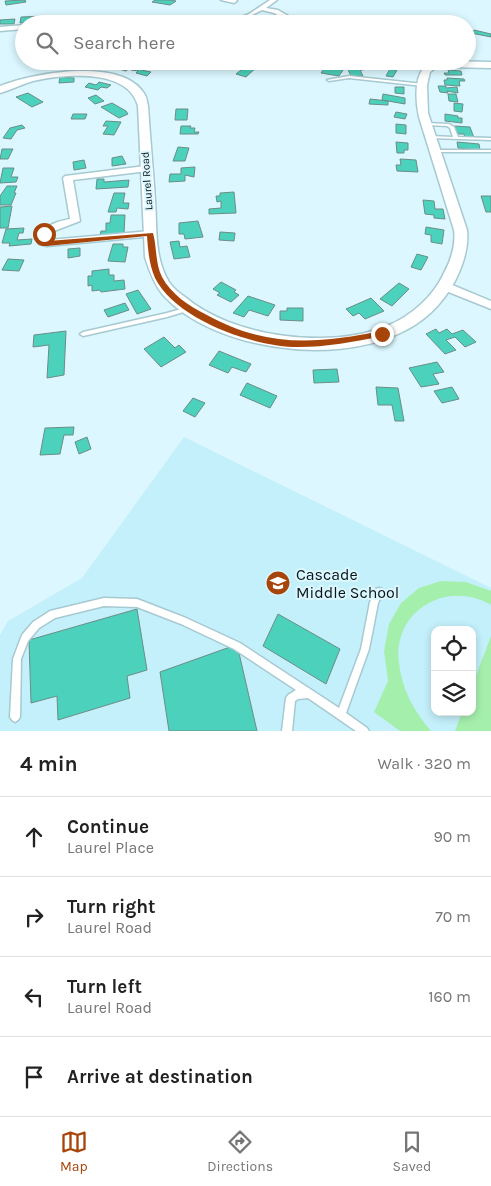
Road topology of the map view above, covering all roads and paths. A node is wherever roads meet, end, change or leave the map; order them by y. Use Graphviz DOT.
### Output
graph roads {
  1 [pos="224,0"];
  2 [pos="274,0"];
  3 [pos="234,1"];
  4 [pos="264,9"];
  5 [pos="250,15"];
  6 [pos="285,15"];
  7 [pos="15,28"];
  8 [pos="0,29"];
  9 [pos="476,65"];
  10 [pos="491,65"];
  11 [pos="428,70"];
  12 [pos="329,80"];
  13 [pos="423,85"];
  14 [pos="0,90"];
  15 [pos="427,124"];
  16 [pos="431,138"];
  17 [pos="456,138"];
  18 [pos="491,139"];
  19 [pos="435,151"];
  20 [pos="491,151"];
  21 [pos="145,169"];
  22 [pos="150,234"];
  23 [pos="446,286"];
  24 [pos="491,305"];
  25 [pos="188,308"];
  26 [pos="83,334"];
  27 [pos="379,592"];
  28 [pos="309,693"];
  29 [pos="341,715"];
  30 [pos="15,717"];
  31 [pos="286,731"];
  32 [pos="364,731"];
  1 -- 3 [label="street"];
  2 -- 4 [label="street"];
  4 -- 5 [label="street"];
  4 -- 6 [label="street"];
  7 -- 8 [label="street"];
  9 -- 10 [label="street"];
  11 -- 13 [label="street"];
  12 -- 13 [label="lane"];
  13 -- 15 [label="street, Laurel Road"];
  14 -- 21 [label="street, Laurel Road"];
  15 -- 16 [label="street, Laurel Road"];
  15 -- 17 [label="lane"];
  16 -- 17 [label="lane"];
  16 -- 19 [label="street, Laurel Road"];
  17 -- 18 [label="lane"];
  19 -- 20 [label="lane"];
  19 -- 23 [label="street, Laurel Road"];
  21 -- 22 [label="street, Laurel Road"];
  21 -- 22 [label="street"];
  22 -- 25 [label="street, Laurel Road"];
  23 -- 24 [label="street"];
  23 -- 25 [label="street, Laurel Road"];
  25 -- 26 [label="lane"];
  27 -- 29 [label="lane"];
  28 -- 29 [label="lane"];
  28 -- 30 [label="lane"];
  28 -- 31 [label="lane"];
  29 -- 32 [label="lane"];
}
